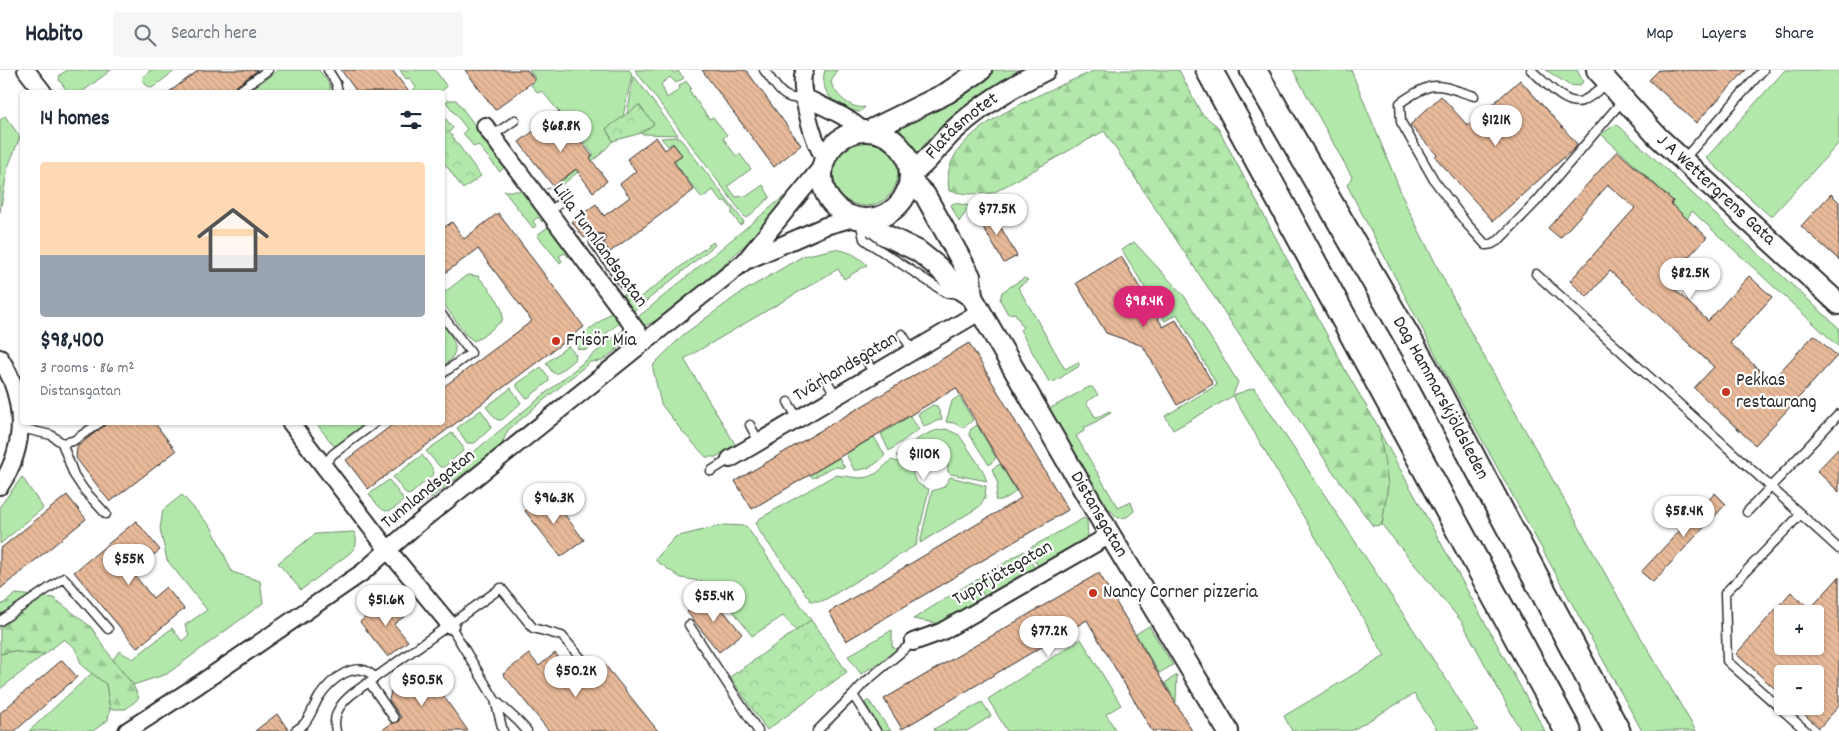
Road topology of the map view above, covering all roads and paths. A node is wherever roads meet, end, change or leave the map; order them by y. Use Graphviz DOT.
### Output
graph roads {
  1 [pos="26,70"];
  2 [pos="268,70"];
  3 [pos="328,70"];
  4 [pos="764,70"];
  5 [pos="805,70"];
  6 [pos="981,70"];
  7 [pos="1209,70"];
  8 [pos="1253,70"];
  9 [pos="1272,70"];
  10 [pos="1531,70"];
  11 [pos="1763,70"];
  12 [pos="1039,73"];
  13 [pos="1603,74"];
  14 [pos="41,90"];
  15 [pos="241,90"];
  16 [pos="338,90"];
  17 [pos="1474,96"];
  18 [pos="806,98"];
  19 [pos="1623,100"];
  20 [pos="515,120"];
  21 [pos="489,131"];
  22 [pos="866,131"];
  23 [pos="1683,160"];
  24 [pos="824,162"];
  25 [pos="910,177"];
  26 [pos="859,218"];
  27 [pos="600,239"];
  28 [pos="744,262"];
  29 [pos="1536,274"];
  30 [pos="624,284"];
  31 [pos="973,300"];
  32 [pos="1839,304"];
  33 [pos="445,319"];
  34 [pos="902,334"];
  35 [pos="645,342"];
  36 [pos="913,351"];
  37 [pos="864,356"];
  38 [pos="0,358"];
  39 [pos="1425,368"];
  40 [pos="445,372"];
  41 [pos="874,374"];
  42 [pos="826,379"];
  43 [pos="836,396"];
  44 [pos="788,402"];
  45 [pos="20,406"];
  46 [pos="1839,414"];
  47 [pos="798,419"];
  48 [pos="96,425"];
  49 [pos="292,425"];
  50 [pos="372,425"];
  51 [pos="750,425"];
  52 [pos="21,428"];
  53 [pos="759,442"];
  54 [pos="62,443"];
  55 [pos="730,459"];
  56 [pos="323,466"];
  57 [pos="712,471"];
  58 [pos="0,486"];
  59 [pos="1771,486"];
  60 [pos="1747,512"];
  61 [pos="106,514"];
  62 [pos="1801,514"];
  63 [pos="1110,535"];
  64 [pos="1839,549"];
  65 [pos="388,550"];
  66 [pos="0,621"];
  67 [pos="450,625"];
  68 [pos="689,625"];
  69 [pos="108,628"];
  70 [pos="913,642"];
  71 [pos="584,663"];
  72 [pos="372,680"];
  73 [pos="853,695"];
  74 [pos="495,700"];
  75 [pos="394,718"];
  76 [pos="127,731"];
  77 [pos="295,731"];
  78 [pos="336,731"];
  79 [pos="504,731"];
  80 [pos="527,731"];
  81 [pos="758,731"];
  82 [pos="817,731"];
  83 [pos="876,731"];
  84 [pos="1228,731"];
  85 [pos="1568,731"];
  86 [pos="1617,731"];
  87 [pos="1806,731"];
  1 -- 14 [label="street"];
  2 -- 15 [label="lane"];
  3 -- 16 [label="lane"];
  4 -- 18 [label="lane"];
  5 -- 18 [label="street"];
  6 -- 22 [label="street, Flatåsmotet"];
  7 -- 85 [label="main road"];
  8 -- 39 [label="main road, Dag Hammarskjöldsleden"];
  9 -- 39 [label="main road"];
  10 -- 13 [label="lane"];
  11 -- 23 [label="lane"];
  12 -- 25 [label="street, Flatåsmotet"];
  13 -- 19 [label="street, J A Wettergrens Gata"];
  17 -- 19 [label="lane"];
  18 -- 22 [label="street"];
  18 -- 24 [label="street"];
  19 -- 23 [label="street, J A Wettergrens Gata"];
  20 -- 21 [label="lane"];
  21 -- 35 [label="street, Lilla Tunnlandsgatan"];
  22 -- 24 [label="street, Flatåsmotet"];
  22 -- 25 [label="street, Flatåsmotet"];
  23 -- 32 [label="street, J A Wettergrens Gata"];
  24 -- 26 [label="street"];
  24 -- 28 [label="street, Tunnlandsgatan"];
  25 -- 26 [label="street, Flatåsmotet"];
  25 -- 31 [label="street, Distansgatan"];
  26 -- 28 [label="street, Tunnlandsgatan"];
  26 -- 31 [label="street, Distansgatan"];
  27 -- 30 [label="lane"];
  28 -- 35 [label="street, Tunnlandsgatan"];
  29 -- 59 [label="lane"];
  31 -- 36 [label="street, Tvärhandsgatan"];
  31 -- 63 [label="street, Distansgatan"];
  33 -- 40 [label="lane"];
  34 -- 36 [label="lane"];
  35 -- 65 [label="street, Tunnlandsgatan"];
  36 -- 41 [label="street, Tvärhandsgatan"];
  37 -- 41 [label="lane"];
  38 -- 45 [label="street"];
  39 -- 86 [label="main road, Dag Hammarskjöldsleden"];
  41 -- 43 [label="street, Tvärhandsgatan"];
  42 -- 43 [label="lane"];
  43 -- 47 [label="street, Tvärhandsgatan"];
  44 -- 47 [label="lane"];
  46 -- 59 [label="lane"];
  47 -- 53 [label="street, Tvärhandsgatan"];
  48 -- 54 [label="lane"];
  49 -- 56 [label="street"];
  50 -- 56 [label="lane"];
  51 -- 53 [label="lane"];
  52 -- 54 [label="lane"];
  52 -- 58 [label="street"];
  53 -- 55 [label="street, Tvärhandsgatan"];
  54 -- 61 [label="lane"];
  55 -- 57 [label="lane"];
  56 -- 65 [label="street"];
  59 -- 60 [label="lane"];
  59 -- 62 [label="lane"];
  62 -- 64 [label="lane"];
  62 -- 87 [label="lane"];
  63 -- 70 [label="street, Tuppfjätsgatan"];
  63 -- 84 [label="street, Distansgatan"];
  65 -- 67 [label="street"];
  65 -- 76 [label="street, Tunnlandsgatan"];
  66 -- 69 [label="lane"];
  67 -- 71 [label="lane"];
  67 -- 72 [label="lane"];
  67 -- 74 [label="lane"];
  68 -- 81 [label="lane"];
  70 -- 73 [label="lane"];
  72 -- 75 [label="lane"];
  72 -- 77 [label="lane"];
  72 -- 78 [label="lane"];
  73 -- 82 [label="lane"];
  73 -- 83 [label="lane"];
  74 -- 79 [label="lane"];
  74 -- 80 [label="lane"];
}
